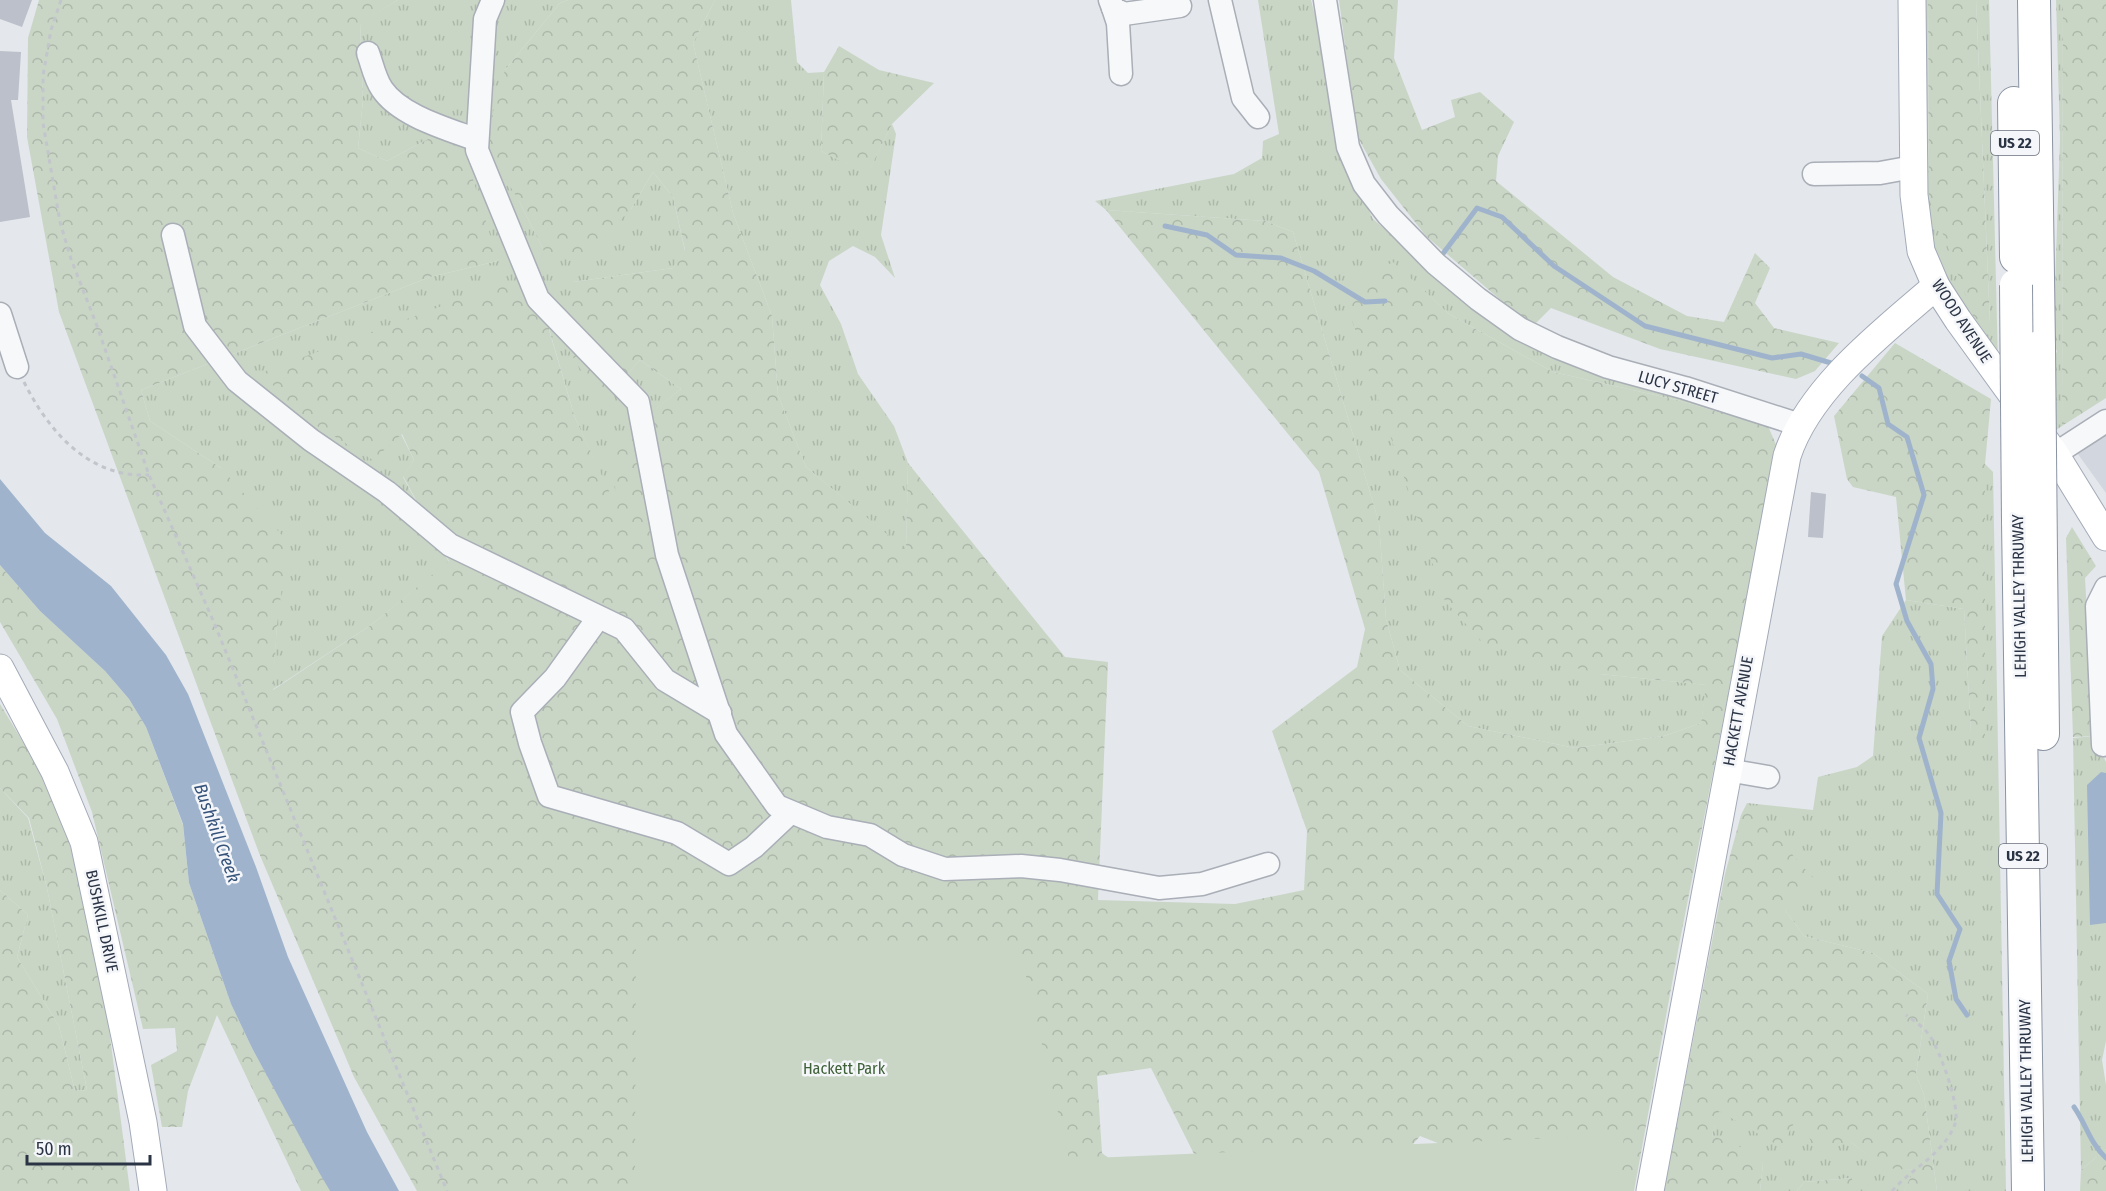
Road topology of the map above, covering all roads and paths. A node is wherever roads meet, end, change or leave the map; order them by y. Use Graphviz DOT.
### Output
graph roads {
  1 [pos="61,0"];
  2 [pos="493,0"];
  3 [pos="1220,0"];
  4 [pos="1325,0"];
  5 [pos="1912,0"];
  6 [pos="2013,0"];
  7 [pos="2034,0"];
  8 [pos="1111,4"];
  9 [pos="1180,6"];
  10 [pos="368,53"];
  11 [pos="1121,74"];
  12 [pos="1258,117"];
  13 [pos="477,140"];
  14 [pos="1913,167"];
  15 [pos="1814,174"];
  16 [pos="173,236"];
  17 [pos="1936,286"];
  18 [pos="0,314"];
  19 [pos="17,367"];
  20 [pos="2106,421"];
  21 [pos="1800,425"];
  22 [pos="2055,454"];
  23 [pos="149,475"];
  24 [pos="2106,537"];
  25 [pos="2106,588"];
  26 [pos="598,618"];
  27 [pos="0,668"];
  28 [pos="720,713"];
  29 [pos="2103,745"];
  30 [pos="1727,770"];
  31 [pos="1768,777"];
  32 [pos="790,813"];
  33 [pos="1268,864"];
  34 [pos="1905,1015"];
  35 [pos="153,1191"];
  36 [pos="447,1191"];
  37 [pos="1650,1191"];
  38 [pos="1892,1191"];
  39 [pos="2028,1191"];
  40 [pos="2047,1191"];
  1 -- 23 [label="path"];
  2 -- 13 [label="street"];
  3 -- 12 [label="street"];
  4 -- 21 [label="street, LUCY STREET"];
  5 -- 14 [label="main road, WOOD AVENUE"];
  6 -- 39 [label="highway, LEHIGH VALLEY THRUWAY / US 22, bridge"];
  7 -- 40 [label="highway, LEHIGH VALLEY THRUWAY / US 22, bridge"];
  8 -- 9 [label="street"];
  8 -- 11 [label="street"];
  10 -- 13 [label="street"];
  13 -- 28 [label="street"];
  14 -- 15 [label="street"];
  14 -- 17 [label="main road, WOOD AVENUE"];
  16 -- 26 [label="street"];
  17 -- 21 [label="main road, HACKETT AVENUE"];
  17 -- 22 [label="main road, WOOD AVENUE"];
  18 -- 19 [label="street"];
  19 -- 23 [label="path"];
  20 -- 22 [label="street"];
  21 -- 30 [label="main road, HACKETT AVENUE"];
  22 -- 24 [label="main road, WOOD AVENUE"];
  23 -- 36 [label="path"];
  25 -- 29 [label="street"];
  26 -- 28 [label="street"];
  26 -- 32 [label="street"];
  27 -- 35 [label="main road, BUSHKILL DRIVE"];
  28 -- 32 [label="street"];
  30 -- 31 [label="street"];
  30 -- 37 [label="main road, HACKETT AVENUE"];
  32 -- 33 [label="street"];
  34 -- 38 [label="path"];
}
